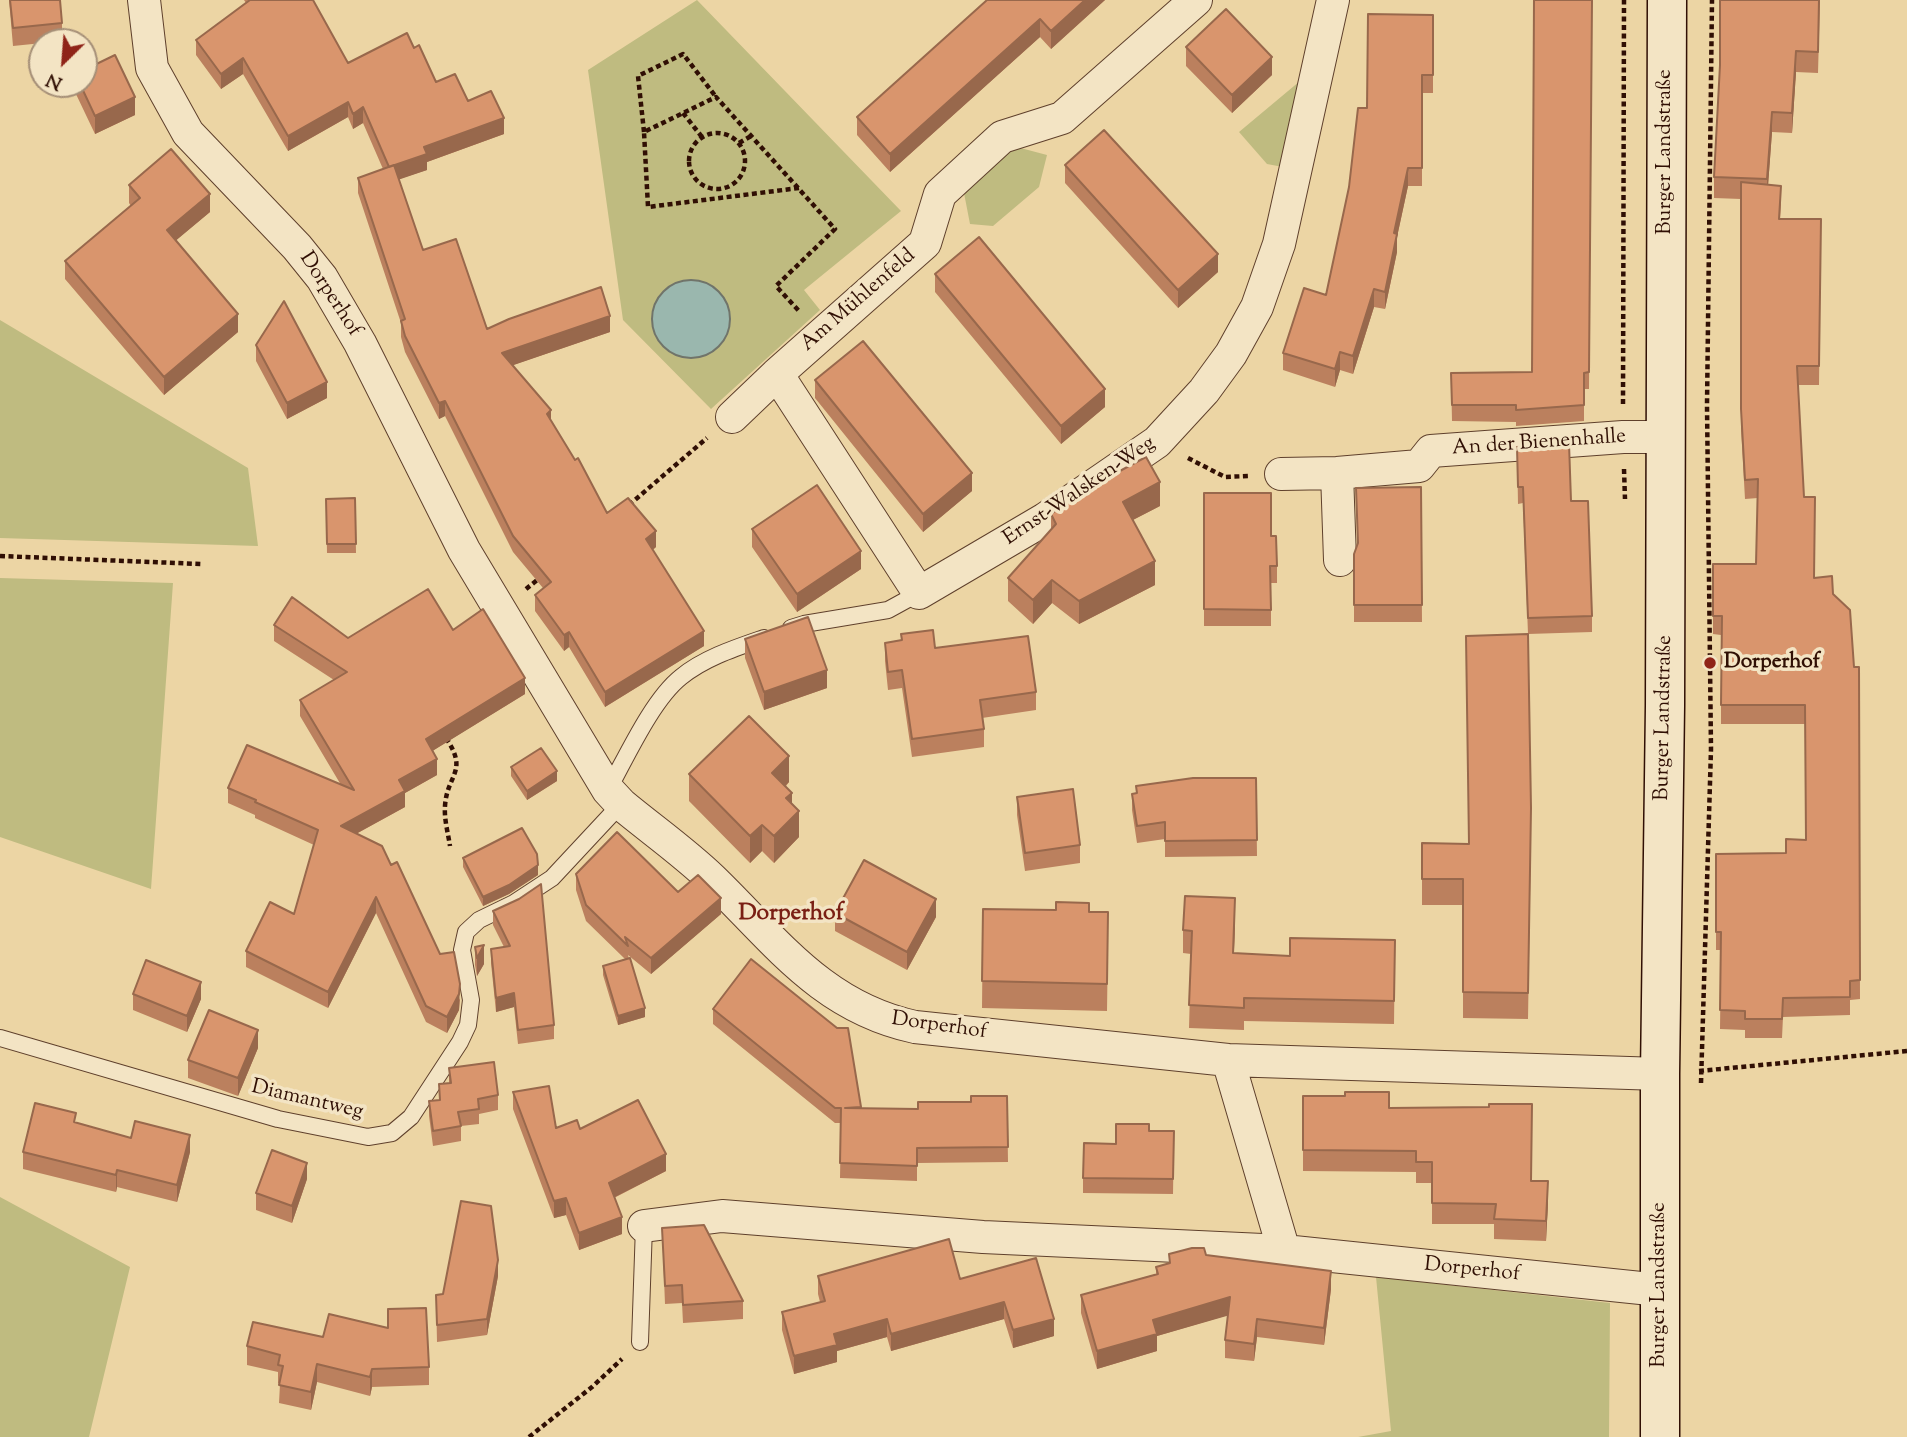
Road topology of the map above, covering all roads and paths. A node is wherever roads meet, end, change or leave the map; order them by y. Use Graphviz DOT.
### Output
graph roads {
  1 [pos="144,0"];
  2 [pos="1196,0"];
  3 [pos="1333,0"];
  4 [pos="1667,0"];
  5 [pos="1712,0"];
  6 [pos="716,97"];
  7 [pos="684,113"];
  8 [pos="645,132"];
  9 [pos="751,136"];
  10 [pos="702,138"];
  11 [pos="739,144"];
  12 [pos="799,188"];
  13 [pos="721,189"];
  14 [pos="723,198"];
  15 [pos="821,334"];
  16 [pos="777,374"];
  17 [pos="732,417"];
  18 [pos="1664,437"];
  19 [pos="1157,442"];
  20 [pos="1337,473"];
  21 [pos="1281,474"];
  22 [pos="627,507"];
  23 [pos="0,556"];
  24 [pos="1339,561"];
  25 [pos="201,564"];
  26 [pos="542,577"];
  27 [pos="919,593"];
  28 [pos="499,611"];
  29 [pos="439,734"];
  30 [pos="615,797"];
  31 [pos="450,846"];
  32 [pos="0,1038"];
  33 [pos="1907,1051"];
  34 [pos="1228,1060"];
  35 [pos="1701,1071"];
  36 [pos="1660,1074"];
  37 [pos="1701,1084"];
  38 [pos="644,1226"];
  39 [pos="1284,1251"];
  40 [pos="1660,1290"];
  41 [pos="640,1342"];
  42 [pos="529,1437"];
  43 [pos="1660,1437"];
  1 -- 28 [label="street, Dorperhof"];
  2 -- 15 [label="street, Am Mühlenfeld"];
  3 -- 19 [label="street, Ernst-Walsken-Weg"];
  4 -- 18 [label="main road, Burger Landstraße"];
  5 -- 35 [label="path"];
  6 -- 7 [label="path"];
  6 -- 8 [label="path"];
  6 -- 9 [label="path"];
  7 -- 8 [label="path"];
  7 -- 10 [label="path"];
  8 -- 14 [label="path"];
  9 -- 11 [label="path"];
  9 -- 12 [label="path"];
  10 -- 11 [label="path"];
  10 -- 13 [label="path"];
  11 -- 13 [label="path"];
  12 -- 14 [label="path"];
  12 -- 15 [label="path"];
  13 -- 14 [label="path"];
  15 -- 16 [label="street, Am Mühlenfeld"];
  16 -- 17 [label="street, Am Mühlenfeld"];
  16 -- 27 [label="street"];
  17 -- 22 [label="path"];
  18 -- 20 [label="street, An der Bienenhalle"];
  18 -- 36 [label="main road, Burger Landstraße"];
  19 -- 21 [label="path"];
  19 -- 27 [label="street, Ernst-Walsken-Weg"];
  20 -- 21 [label="street, An der Bienenhalle"];
  20 -- 24 [label="street"];
  23 -- 25 [label="path"];
  26 -- 28 [label="path"];
  27 -- 30 [label="lane"];
  28 -- 30 [label="street, Dorperhof"];
  29 -- 31 [label="path"];
  30 -- 32 [label="lane, Diamantweg"];
  30 -- 34 [label="street, Dorperhof"];
  33 -- 35 [label="path"];
  34 -- 36 [label="street, Dorperhof"];
  34 -- 39 [label="street"];
  35 -- 36 [label="path"];
  35 -- 37 [label="path"];
  36 -- 40 [label="main road, Burger Landstraße"];
  38 -- 39 [label="street, Dorperhof"];
  38 -- 41 [label="lane"];
  39 -- 40 [label="street, Dorperhof"];
  40 -- 43 [label="main road, Burger Landstraße"];
  41 -- 42 [label="path"];
}
